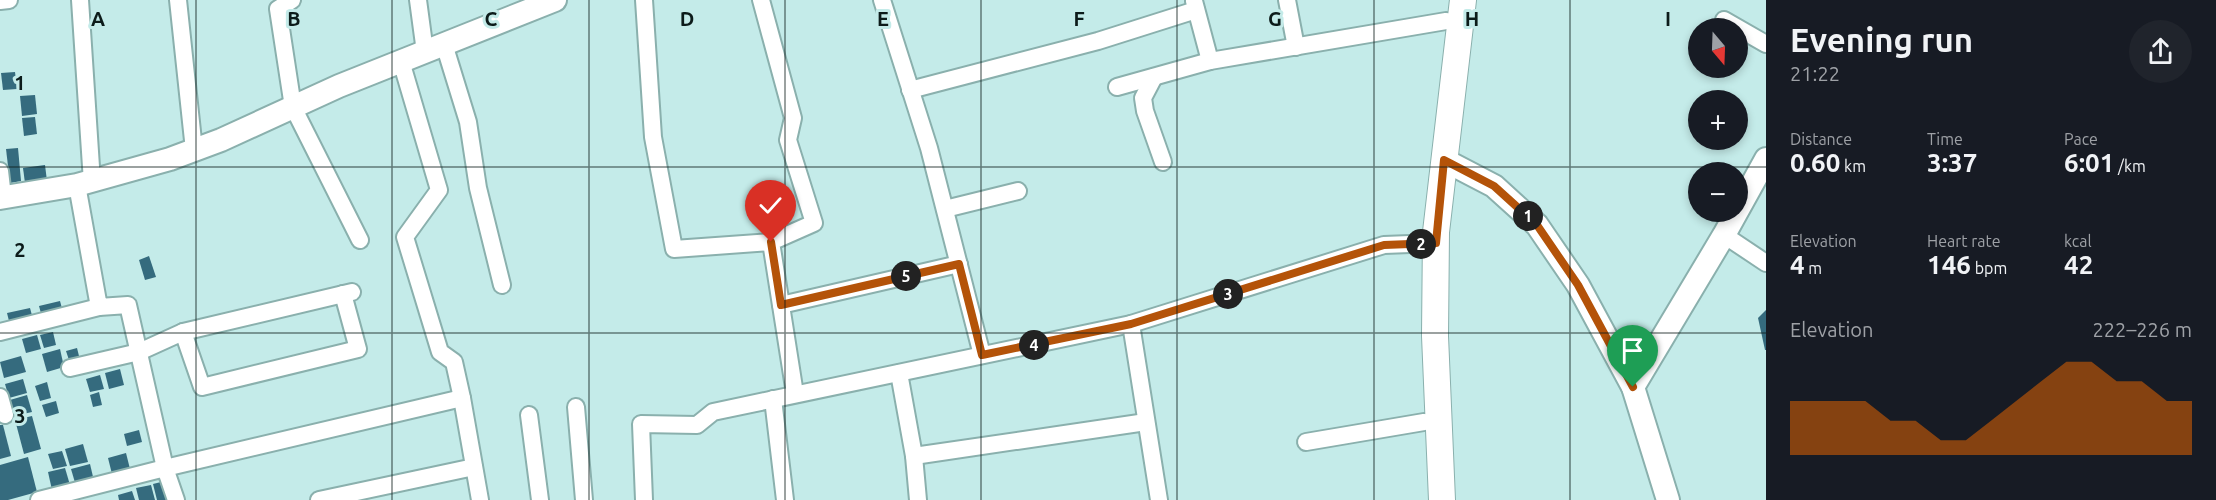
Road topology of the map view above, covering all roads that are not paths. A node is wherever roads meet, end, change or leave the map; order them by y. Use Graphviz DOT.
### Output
graph roads {
  1 [pos="9,0"];
  2 [pos="80,0"];
  3 [pos="178,0"];
  4 [pos="292,0"];
  5 [pos="418,0"];
  6 [pos="555,0"];
  7 [pos="644,0"];
  8 [pos="761,0"];
  9 [pos="882,0"];
  10 [pos="1287,0"];
  11 [pos="1462,0"];
  12 [pos="0,1"];
  13 [pos="1195,5"];
  14 [pos="1448,11"];
  15 [pos="1748,34"];
  16 [pos="1766,44"];
  17 [pos="1296,47"];
  18 [pos="435,48"];
  19 [pos="401,61"];
  20 [pos="1210,61"];
  21 [pos="1154,77"];
  22 [pos="1117,87"];
  23 [pos="910,90"];
  24 [pos="293,107"];
  25 [pos="194,150"];
  26 [pos="1437,158"];
  27 [pos="1766,159"];
  28 [pos="1163,162"];
  29 [pos="0,171"];
  30 [pos="85,184"];
  31 [pos="1018,191"];
  32 [pos="1,197"];
  33 [pos="945,210"];
  34 [pos="1724,235"];
  35 [pos="360,240"];
  36 [pos="771,242"];
  37 [pos="1429,243"];
  38 [pos="1766,263"];
  39 [pos="959,264"];
  40 [pos="502,285"];
  41 [pos="781,305"];
  42 [pos="99,307"];
  43 [pos="1131,324"];
  44 [pos="0,332"];
  45 [pos="183,332"];
  46 [pos="139,352"];
  47 [pos="982,355"];
  48 [pos="70,368"];
  49 [pos="899,373"];
  50 [pos="1633,387"];
  51 [pos="795,394"];
  52 [pos="0,397"];
  53 [pos="462,398"];
  54 [pos="773,399"];
  55 [pos="576,407"];
  56 [pos="5,415"];
  57 [pos="529,415"];
  58 [pos="1146,422"];
  59 [pos="1424,422"];
  60 [pos="1306,442"];
  61 [pos="914,456"];
  62 [pos="474,467"];
  63 [pos="165,468"];
  64 [pos="39,500"];
  65 [pos="176,500"];
  66 [pos="319,500"];
  67 [pos="480,500"];
  68 [pos="540,500"];
  69 [pos="584,500"];
  70 [pos="644,500"];
  71 [pos="785,500"];
  72 [pos="918,500"];
  73 [pos="1159,500"];
  74 [pos="1427,500"];
  75 [pos="1442,500"];
  76 [pos="1668,500"];
  1 -- 12 [label="street"];
  2 -- 30 [label="street"];
  3 -- 25 [label="street"];
  4 -- 24 [label="street"];
  5 -- 18 [label="street"];
  6 -- 18 [label="street"];
  7 -- 36 [label="street"];
  8 -- 36 [label="street"];
  9 -- 23 [label="street"];
  10 -- 17 [label="street"];
  11 -- 26 [label="main road"];
  13 -- 20 [label="street"];
  13 -- 23 [label="street"];
  14 -- 17 [label="street"];
  14 -- 26 [label="main road"];
  15 -- 16 [label="street"];
  17 -- 20 [label="street"];
  18 -- 19 [label="street"];
  18 -- 40 [label="street"];
  19 -- 24 [label="street"];
  19 -- 53 [label="street"];
  20 -- 21 [label="street"];
  21 -- 22 [label="street"];
  21 -- 28 [label="street"];
  23 -- 33 [label="street"];
  24 -- 25 [label="street"];
  24 -- 35 [label="street"];
  25 -- 30 [label="street"];
  26 -- 37 [label="main road"];
  26 -- 50 [label="street"];
  27 -- 34 [label="street"];
  29 -- 32 [label="street"];
  30 -- 32 [label="street"];
  30 -- 42 [label="street"];
  31 -- 33 [label="street"];
  33 -- 39 [label="street"];
  34 -- 38 [label="street"];
  34 -- 50 [label="street"];
  36 -- 41 [label="street"];
  37 -- 43 [label="street"];
  37 -- 59 [label="main road"];
  37 -- 75 [label="main road"];
  39 -- 41 [label="street"];
  39 -- 47 [label="street"];
  41 -- 51 [label="street"];
  42 -- 44 [label="street"];
  42 -- 46 [label="street"];
  43 -- 47 [label="street"];
  43 -- 58 [label="street"];
  45 -- 45 [label="street"];
  45 -- 46 [label="street"];
  46 -- 48 [label="street"];
  46 -- 63 [label="street"];
  47 -- 49 [label="street"];
  49 -- 51 [label="street"];
  49 -- 61 [label="street"];
  50 -- 76 [label="street"];
  51 -- 54 [label="street"];
  52 -- 56 [label="street"];
  53 -- 62 [label="street"];
  53 -- 63 [label="street"];
  54 -- 70 [label="street"];
  54 -- 71 [label="street"];
  55 -- 69 [label="street"];
  57 -- 68 [label="street"];
  58 -- 61 [label="street"];
  58 -- 73 [label="street"];
  59 -- 60 [label="street"];
  59 -- 74 [label="main road"];
  61 -- 72 [label="street"];
  62 -- 66 [label="street"];
  62 -- 67 [label="street"];
  63 -- 64 [label="street"];
  63 -- 65 [label="street"];
}
